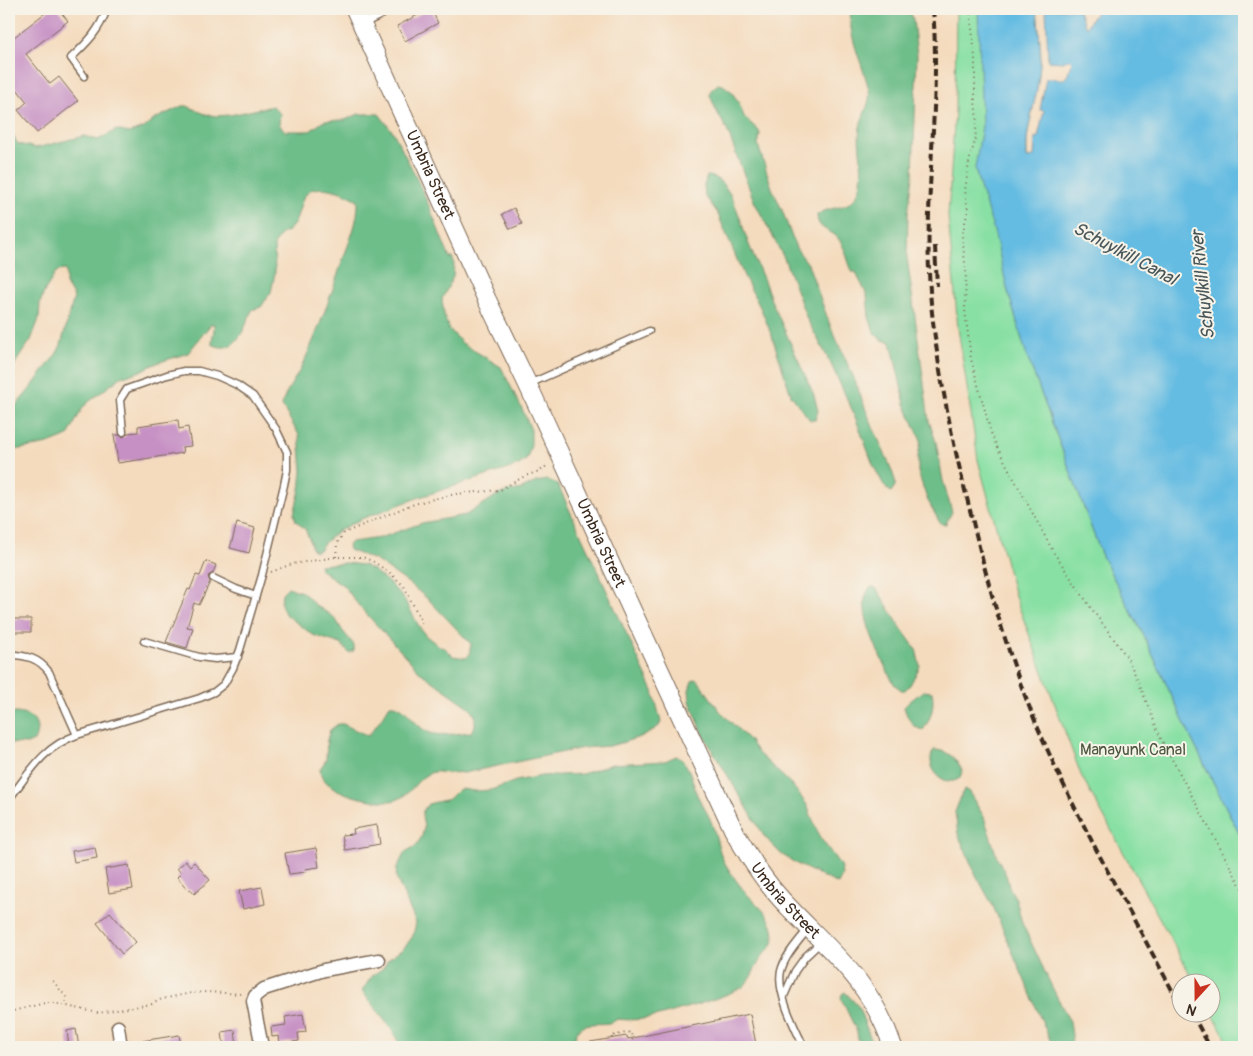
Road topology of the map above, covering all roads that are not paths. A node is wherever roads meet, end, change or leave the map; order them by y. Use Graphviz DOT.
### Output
graph roads {
  1 [pos="107,9"];
  2 [pos="393,9"];
  3 [pos="358,17"];
  4 [pos="84,76"];
  5 [pos="649,331"];
  6 [pos="528,385"];
  7 [pos="123,432"];
  8 [pos="213,578"];
  9 [pos="256,596"];
  10 [pos="144,641"];
  11 [pos="9,654"];
  12 [pos="238,657"];
  13 [pos="77,735"];
  14 [pos="9,783"];
  15 [pos="10,797"];
  16 [pos="810,927"];
  17 [pos="823,940"];
  18 [pos="379,960"];
  19 [pos="784,996"];
  20 [pos="118,1027"];
  21 [pos="121,1047"];
  22 [pos="262,1047"];
  23 [pos="804,1047"];
  24 [pos="893,1047"];
  1 -- 4 [label="lane"];
  2 -- 3 [label="lane"];
  3 -- 6 [label="main road, Umbria Street"];
  5 -- 6 [label="lane"];
  6 -- 16 [label="main road, Umbria Street"];
  7 -- 9 [label="lane"];
  8 -- 9 [label="lane"];
  9 -- 12 [label="lane"];
  10 -- 12 [label="lane"];
  11 -- 13 [label="lane"];
  12 -- 13 [label="lane"];
  13 -- 15 [label="lane"];
  14 -- 15 [label="lane"];
  16 -- 17 [label="main road, Umbria Street"];
  16 -- 19 [label="lane"];
  17 -- 19 [label="lane"];
  17 -- 24 [label="main road, Umbria Street"];
  18 -- 22 [label="street"];
  19 -- 23 [label="lane"];
  20 -- 21 [label="street"];
}
